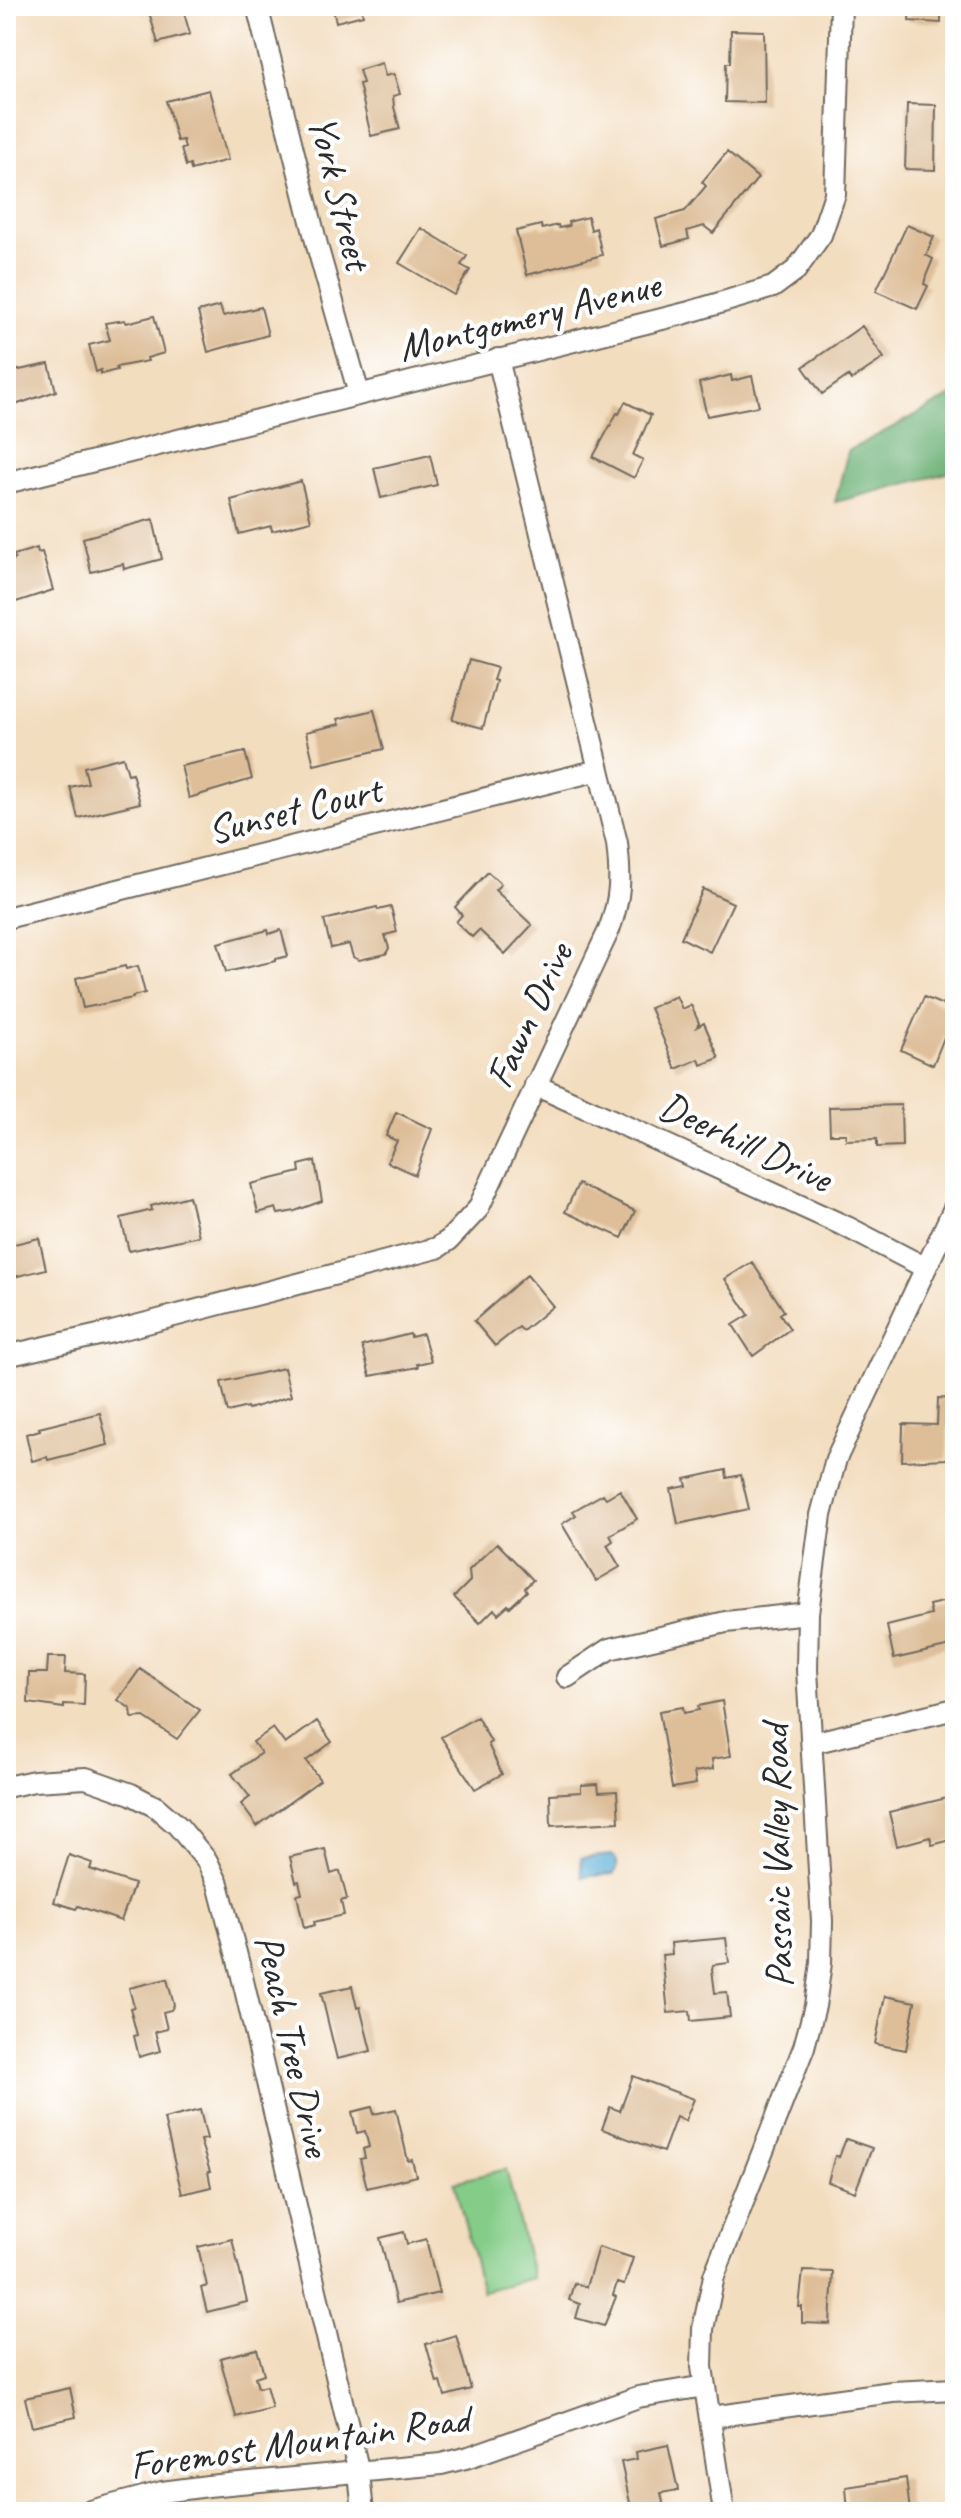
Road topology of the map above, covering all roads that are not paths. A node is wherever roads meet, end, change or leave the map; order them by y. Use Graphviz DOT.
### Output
graph roads {
  1 [pos="257,6"];
  2 [pos="841,6"];
  3 [pos="498,359"];
  4 [pos="359,394"];
  5 [pos="6,483"];
  6 [pos="599,770"];
  7 [pos="6,918"];
  8 [pos="535,1085"];
  9 [pos="955,1206"];
  10 [pos="926,1268"];
  11 [pos="6,1356"];
  12 [pos="808,1613"];
  13 [pos="567,1677"];
  14 [pos="955,1709"];
  15 [pos="812,1743"];
  16 [pos="6,1787"];
  17 [pos="705,2386"];
  18 [pos="955,2389"];
  19 [pos="711,2417"];
  20 [pos="359,2473"];
  21 [pos="87,2512"];
  22 [pos="363,2512"];
  23 [pos="724,2512"];
  1 -- 4 [label="street, York Street"];
  2 -- 3 [label="street, Montgomery Avenue"];
  3 -- 4 [label="street, Montgomery Avenue"];
  3 -- 6 [label="street, Fawn Drive"];
  4 -- 5 [label="street, Montgomery Avenue"];
  6 -- 7 [label="street, Sunset Court"];
  6 -- 8 [label="street, Fawn Drive"];
  8 -- 10 [label="street, Deerhill Drive"];
  8 -- 11 [label="street, Fawn Drive"];
  9 -- 10 [label="street, Passaic Valley Road"];
  10 -- 12 [label="street, Passaic Valley Road"];
  12 -- 13 [label="street"];
  12 -- 15 [label="street, Passaic Valley Road"];
  14 -- 15 [label="street"];
  15 -- 17 [label="street, Passaic Valley Road"];
  16 -- 20 [label="street, Peach Tree Drive"];
  17 -- 19 [label="street, Passaic Valley Road"];
  17 -- 20 [label="street, Foremost Mountain Road"];
  18 -- 19 [label="street"];
  19 -- 23 [label="street, Passaic Valley Road"];
  20 -- 21 [label="street, Foremost Mountain Road"];
  20 -- 22 [label="street, Peach Tree Drive"];
}
